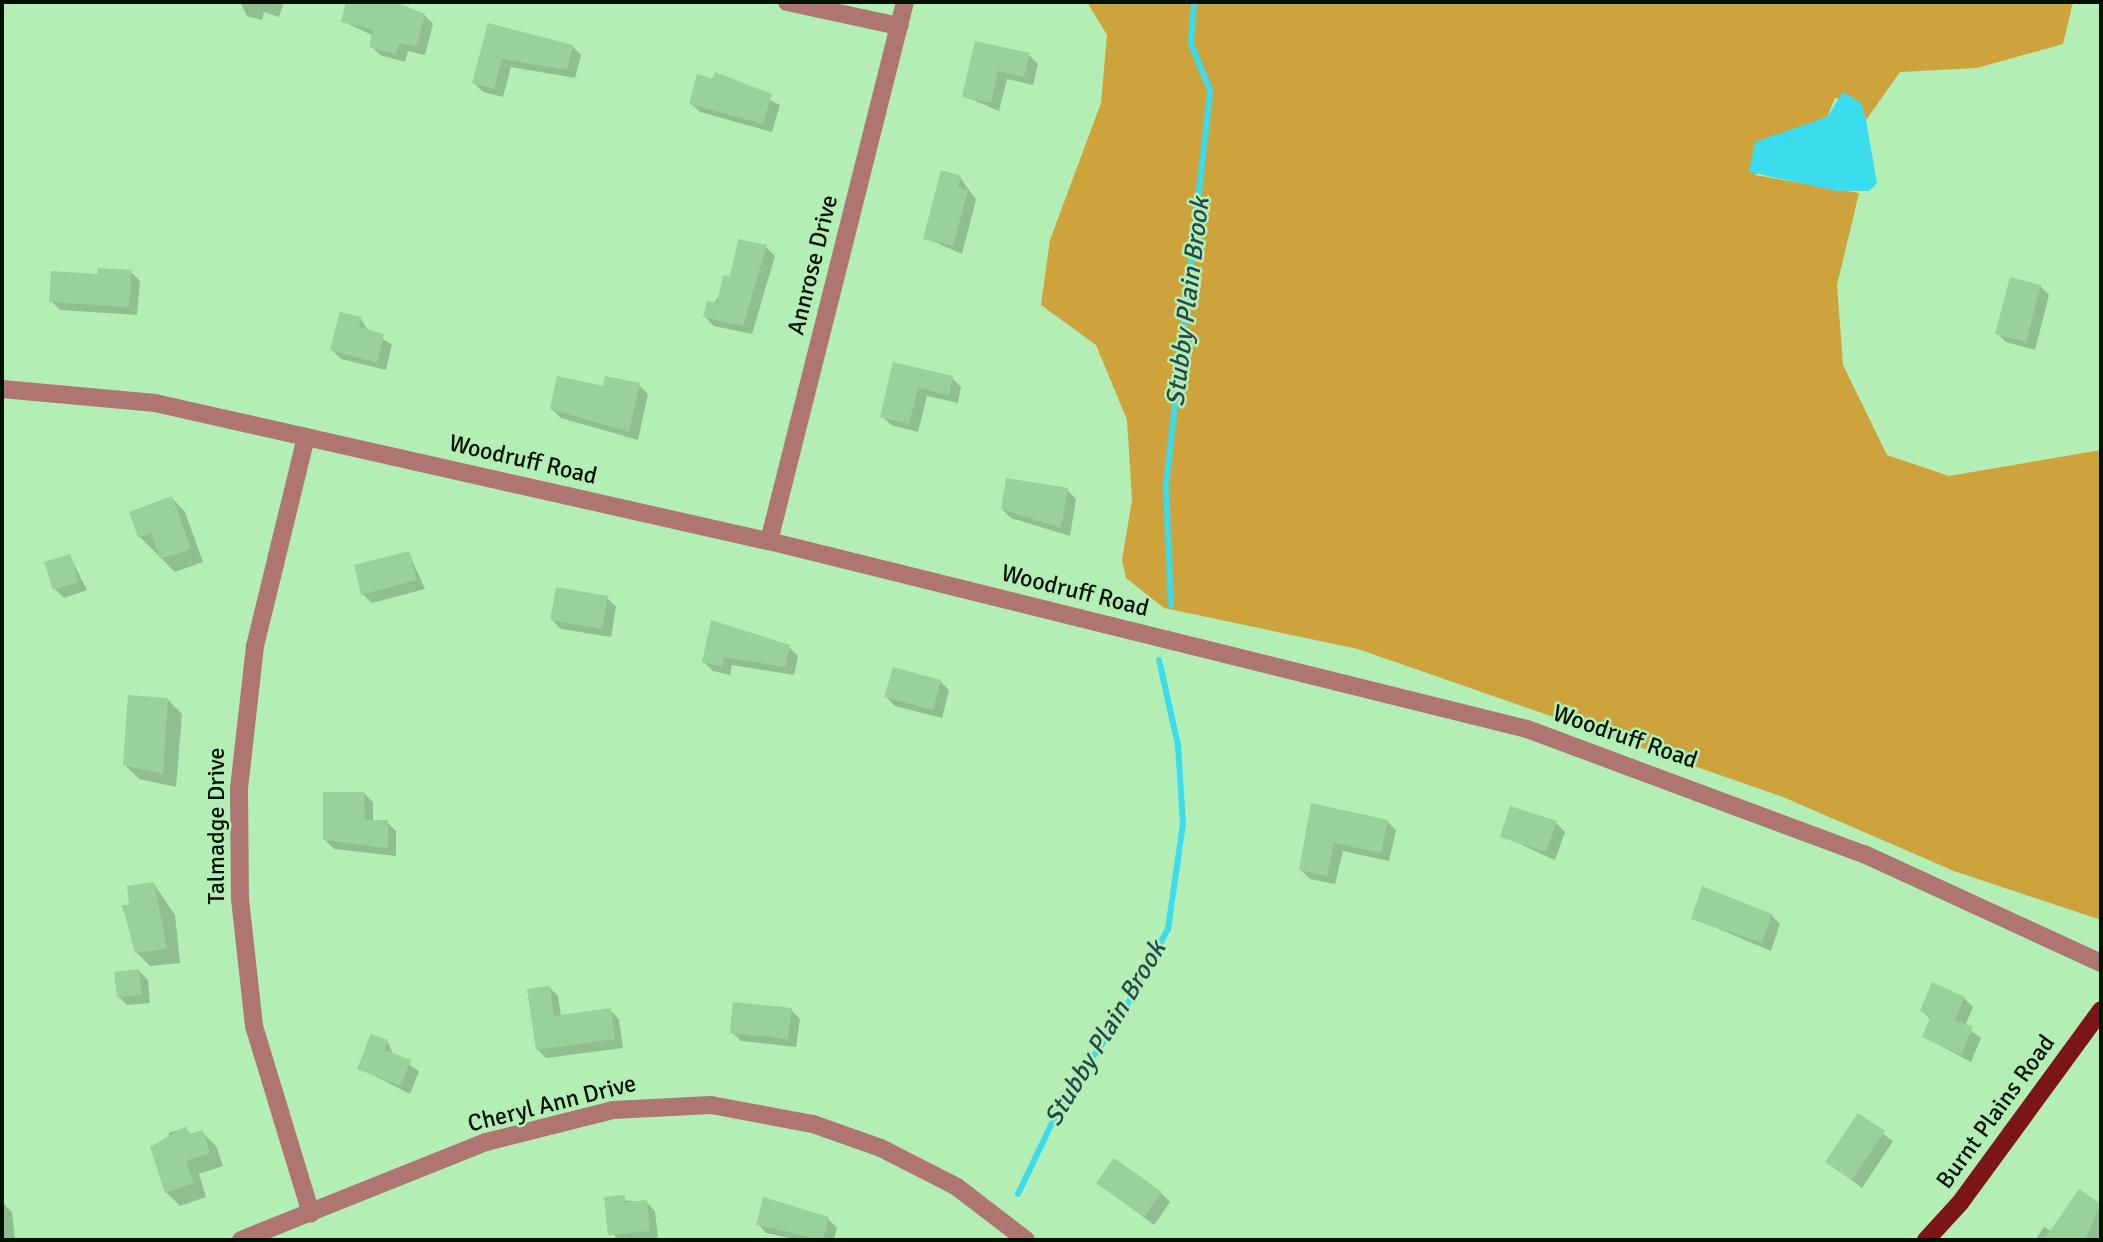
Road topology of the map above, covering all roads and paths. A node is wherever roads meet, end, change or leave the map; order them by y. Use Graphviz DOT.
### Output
graph roads {
  1 [pos="787,2"];
  2 [pos="905,2"];
  3 [pos="899,26"];
  4 [pos="2,389"];
  5 [pos="306,437"];
  6 [pos="769,541"];
  7 [pos="2101,962"];
  8 [pos="2101,1010"];
  9 [pos="311,1214"];
  10 [pos="241,1240"];
  11 [pos="1026,1240"];
  12 [pos="1926,1240"];
  1 -- 3 [label="street"];
  2 -- 3 [label="street, Annrose Drive"];
  3 -- 6 [label="street, Annrose Drive"];
  4 -- 5 [label="street, Woodruff Road"];
  5 -- 6 [label="street, Woodruff Road"];
  5 -- 9 [label="street, Talmadge Drive"];
  6 -- 7 [label="street, Woodruff Road"];
  8 -- 12 [label="main road, Burnt Plains Road"];
  9 -- 10 [label="street, Cheryl Ann Drive"];
  9 -- 11 [label="street, Cheryl Ann Drive"];
}
